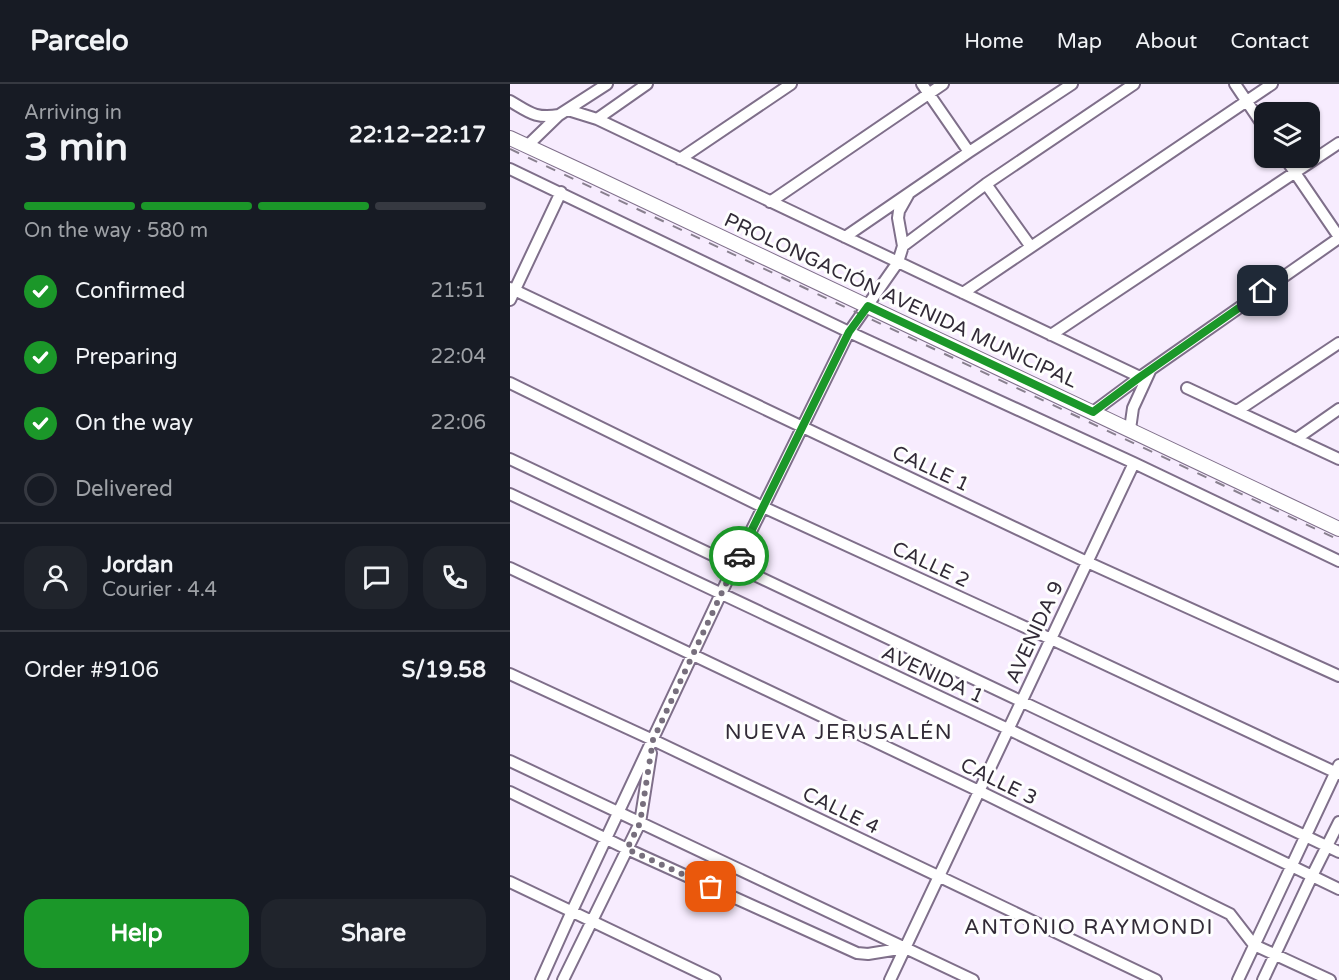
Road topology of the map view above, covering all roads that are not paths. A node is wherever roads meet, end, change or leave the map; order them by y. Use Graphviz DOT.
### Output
graph roads {
  1 [pos="607,84"];
  2 [pos="647,84"];
  3 [pos="791,84"];
  4 [pos="922,84"];
  5 [pos="943,84"];
  6 [pos="1072,84"];
  7 [pos="1134,84"];
  8 [pos="1235,84"];
  9 [pos="1272,84"];
  10 [pos="929,94"];
  11 [pos="510,101"];
  12 [pos="1247,101"];
  13 [pos="1254,112"];
  14 [pos="563,113"];
  15 [pos="597,119"];
  16 [pos="510,138"];
  17 [pos="1339,143"];
  18 [pos="527,147"];
  19 [pos="969,152"];
  20 [pos="680,159"];
  21 [pos="1292,168"];
  22 [pos="510,169"];
  23 [pos="1295,172"];
  24 [pos="986,184"];
  25 [pos="561,192"];
  26 [pos="909,193"];
  27 [pos="770,202"];
  28 [pos="845,237"];
  29 [pos="1339,237"];
  30 [pos="903,246"];
  31 [pos="1031,247"];
  32 [pos="898,262"];
  33 [pos="512,293"];
  34 [pos="963,293"];
  35 [pos="868,306"];
  36 [pos="849,332"];
  37 [pos="1051,335"];
  38 [pos="1339,343"];
  39 [pos="1145,374"];
  40 [pos="510,384"];
  41 [pos="1187,388"];
  42 [pos="1339,409"];
  43 [pos="1237,411"];
  44 [pos="1093,412"];
  45 [pos="802,427"];
  46 [pos="1130,429"];
  47 [pos="1296,439"];
  48 [pos="510,459"];
  49 [pos="1339,459"];
  50 [pos="1134,464"];
  51 [pos="510,494"];
  52 [pos="763,507"];
  53 [pos="1339,529"];
  54 [pos="1339,561"];
  55 [pos="1087,562"];
  56 [pos="734,566"];
  57 [pos="510,568"];
  58 [pos="721,593"];
  59 [pos="1051,639"];
  60 [pos="693,654"];
  61 [pos="510,674"];
  62 [pos="1339,676"];
  63 [pos="1021,701"];
  64 [pos="1008,729"];
  65 [pos="653,740"];
  66 [pos="510,761"];
  67 [pos="1338,771"];
  68 [pos="979,791"];
  69 [pos="510,792"];
  70 [pos="618,813"];
  71 [pos="1339,822"];
  72 [pos="640,823"];
  73 [pos="1305,836"];
  74 [pos="606,839"];
  75 [pos="1327,846"];
  76 [pos="627,849"];
  77 [pos="1339,852"];
  78 [pos="1291,866"];
  79 [pos="1311,876"];
  80 [pos="938,877"];
  81 [pos="510,882"];
  82 [pos="1339,889"];
  83 [pos="572,911"];
  84 [pos="592,921"];
  85 [pos="1254,945"];
  86 [pos="905,948"];
  87 [pos="1275,955"];
  88 [pos="541,980"];
  89 [pos="563,980"];
  90 [pos="715,980"];
  91 [pos="890,980"];
  92 [pos="973,980"];
  93 [pos="1156,980"];
  94 [pos="1238,980"];
  95 [pos="1263,980"];
  96 [pos="1330,980"];
  1 -- 14 [label="street"];
  2 -- 15 [label="street"];
  3 -- 20 [label="street"];
  4 -- 10 [label="street"];
  5 -- 10 [label="street"];
  6 -- 19 [label="street"];
  7 -- 24 [label="street"];
  8 -- 12 [label="street"];
  9 -- 12 [label="street"];
  10 -- 19 [label="street"];
  10 -- 27 [label="street"];
  11 -- 14 [label="street"];
  12 -- 13 [label="street"];
  12 -- 31 [label="street"];
  14 -- 15 [label="street"];
  14 -- 18 [label="street"];
  15 -- 20 [label="street"];
  16 -- 18 [label="main road, PROLONGACIÓN AVENIDA MUNICIPAL"];
  17 -- 23 [label="street"];
  18 -- 35 [label="main road, PROLONGACIÓN AVENIDA MUNICIPAL"];
  19 -- 26 [label="street"];
  20 -- 27 [label="street"];
  21 -- 23 [label="street"];
  22 -- 25 [label="street"];
  23 -- 29 [label="street"];
  23 -- 37 [label="street"];
  24 -- 30 [label="street"];
  24 -- 31 [label="street"];
  25 -- 33 [label="street"];
  25 -- 36 [label="street"];
  26 -- 28 [label="street"];
  26 -- 30 [label="street"];
  27 -- 28 [label="street"];
  28 -- 32 [label="street"];
  29 -- 39 [label="street"];
  30 -- 32 [label="street"];
  31 -- 34 [label="street"];
  32 -- 34 [label="street"];
  32 -- 35 [label="street"];
  33 -- 45 [label="street, CALLE 1"];
  34 -- 37 [label="street"];
  35 -- 36 [label="street"];
  35 -- 44 [label="main road, PROLONGACIÓN AVENIDA MUNICIPAL"];
  36 -- 45 [label="street"];
  36 -- 50 [label="street"];
  37 -- 39 [label="street"];
  38 -- 43 [label="street"];
  39 -- 44 [label="street"];
  39 -- 46 [label="street"];
  40 -- 52 [label="street, CALLE 2"];
  41 -- 43 [label="street"];
  42 -- 47 [label="street"];
  43 -- 47 [label="street"];
  44 -- 46 [label="main road, PROLONGACIÓN AVENIDA MUNICIPAL"];
  45 -- 52 [label="street"];
  45 -- 55 [label="street, CALLE 1"];
  46 -- 53 [label="main road, PROLONGACIÓN AVENIDA MUNICIPAL"];
  47 -- 49 [label="street"];
  48 -- 56 [label="street, AVENIDA 1"];
  50 -- 54 [label="street"];
  50 -- 55 [label="street, AVENIDA 9"];
  51 -- 58 [label="street, AVENIDA 1"];
  52 -- 56 [label="street"];
  52 -- 59 [label="street, CALLE 2"];
  55 -- 59 [label="street, AVENIDA 9"];
  55 -- 62 [label="street, CALLE 1"];
  56 -- 58 [label="street"];
  56 -- 63 [label="street, AVENIDA 1"];
  57 -- 60 [label="street, CALLE 3"];
  58 -- 60 [label="street"];
  58 -- 64 [label="street, AVENIDA 1"];
  59 -- 63 [label="street, AVENIDA 9"];
  59 -- 67 [label="street, CALLE 2"];
  60 -- 65 [label="street"];
  60 -- 68 [label="street, CALLE 3"];
  61 -- 65 [label="street, CALLE 4"];
  63 -- 64 [label="street, AVENIDA 9"];
  63 -- 73 [label="street, AVENIDA 1"];
  64 -- 68 [label="street, AVENIDA 9"];
  64 -- 78 [label="street, AVENIDA 1"];
  65 -- 70 [label="street"];
  65 -- 72 [label="street"];
  65 -- 80 [label="street, CALLE 4"];
  66 -- 70 [label="street"];
  67 -- 73 [label="street"];
  68 -- 80 [label="street, AVENIDA 9"];
  68 -- 85 [label="street, CALLE 3"];
  69 -- 74 [label="street"];
  70 -- 72 [label="street"];
  70 -- 74 [label="street"];
  71 -- 75 [label="street"];
  72 -- 76 [label="street"];
  72 -- 86 [label="street"];
  73 -- 75 [label="street, AVENIDA 1"];
  73 -- 78 [label="street"];
  74 -- 76 [label="street"];
  74 -- 83 [label="street"];
  75 -- 77 [label="street, AVENIDA 1"];
  75 -- 79 [label="street"];
  76 -- 84 [label="street"];
  76 -- 86 [label="street"];
  78 -- 79 [label="street, AVENIDA 1"];
  78 -- 85 [label="street"];
  79 -- 82 [label="street, AVENIDA 1"];
  79 -- 87 [label="street"];
  80 -- 86 [label="street, AVENIDA 9"];
  80 -- 93 [label="street, CALLE 4"];
  81 -- 83 [label="street"];
  83 -- 84 [label="street"];
  83 -- 88 [label="street"];
  84 -- 89 [label="street"];
  84 -- 90 [label="street"];
  85 -- 87 [label="street, CALLE 3"];
  85 -- 94 [label="street"];
  86 -- 91 [label="street, AVENIDA 9"];
  86 -- 92 [label="street"];
  87 -- 95 [label="street"];
  87 -- 96 [label="street, CALLE 3"];
}
